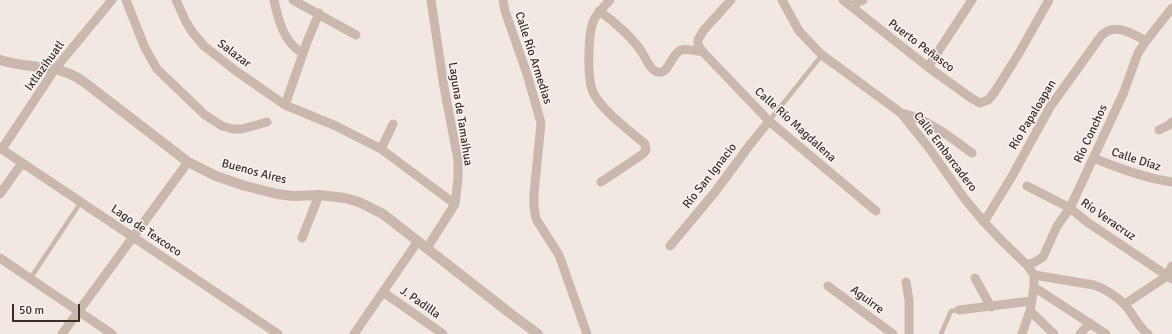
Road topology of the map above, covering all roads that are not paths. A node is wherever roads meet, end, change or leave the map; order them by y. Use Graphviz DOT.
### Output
graph roads {
  1 [pos="112,0"];
  2 [pos="126,0"];
  3 [pos="176,0"];
  4 [pos="274,0"];
  5 [pos="293,0"];
  6 [pos="430,0"];
  7 [pos="502,0"];
  8 [pos="610,0"];
  9 [pos="731,0"];
  10 [pos="782,0"];
  11 [pos="863,0"];
  12 [pos="972,0"];
  13 [pos="1049,0"];
  14 [pos="847,3"];
  15 [pos="1172,8"];
  16 [pos="599,11"];
  17 [pos="319,13"];
  18 [pos="356,35"];
  19 [pos="1146,41"];
  20 [pos="703,52"];
  21 [pos="303,53"];
  22 [pos="822,55"];
  23 [pos="0,60"];
  24 [pos="928,67"];
  25 [pos="55,69"];
  26 [pos="285,106"];
  27 [pos="901,114"];
  28 [pos="769,121"];
  29 [pos="267,122"];
  30 [pos="1172,122"];
  31 [pos="393,124"];
  32 [pos="1159,130"];
  33 [pos="1,148"];
  34 [pos="381,149"];
  35 [pos="972,153"];
  36 [pos="1093,158"];
  37 [pos="22,162"];
  38 [pos="188,162"];
  39 [pos="601,182"];
  40 [pos="1172,182"];
  41 [pos="1027,186"];
  42 [pos="0,194"];
  43 [pos="319,195"];
  44 [pos="81,202"];
  45 [pos="455,204"];
  46 [pos="1070,208"];
  47 [pos="876,211"];
  48 [pos="984,222"];
  49 [pos="133,237"];
  50 [pos="302,238"];
  51 [pos="418,241"];
  52 [pos="670,246"];
  53 [pos="427,248"];
  54 [pos="0,258"];
  55 [pos="1027,265"];
  56 [pos="1172,266"];
  57 [pos="1034,275"];
  58 [pos="1169,277"];
  59 [pos="975,278"];
  60 [pos="30,279"];
  61 [pos="906,282"];
  62 [pos="828,286"];
  63 [pos="1034,287"];
  64 [pos="383,292"];
  65 [pos="1125,304"];
  66 [pos="1030,306"];
  67 [pos="991,307"];
  68 [pos="958,310"];
  69 [pos="78,311"];
  70 [pos="1090,322"];
  71 [pos="62,334"];
  72 [pos="112,334"];
  73 [pos="278,334"];
  74 [pos="354,334"];
  75 [pos="443,334"];
  76 [pos="538,334"];
  77 [pos="587,334"];
  78 [pos="892,334"];
  79 [pos="909,334"];
  80 [pos="941,334"];
  81 [pos="1022,334"];
  82 [pos="1054,334"];
  83 [pos="1080,334"];
  84 [pos="1106,334"];
  85 [pos="1148,334"];
  1 -- 25 [label="street, Ixtlazihuatl"];
  2 -- 29 [label="street"];
  3 -- 26 [label="street, Salazar"];
  4 -- 21 [label="street"];
  5 -- 17 [label="street"];
  6 -- 45 [label="street, Laguna de Tamaihua"];
  7 -- 77 [label="street, Calle Río Armedias"];
  8 -- 16 [label="street"];
  9 -- 20 [label="street"];
  10 -- 22 [label="street, Calle Embarcadero"];
  11 -- 14 [label="street"];
  12 -- 24 [label="street"];
  13 -- 24 [label="street, Puerto Peñasco"];
  14 -- 24 [label="street, Puerto Peñasco"];
  15 -- 19 [label="street, Río Conchos"];
  16 -- 20 [label="street"];
  16 -- 39 [label="street"];
  17 -- 18 [label="street"];
  17 -- 21 [label="street"];
  19 -- 36 [label="street, Río Conchos"];
  19 -- 48 [label="street, Río Papaloapan"];
  20 -- 28 [label="street, Calle Río Magdalena"];
  21 -- 26 [label="street"];
  22 -- 27 [label="street, Calle Embarcadero"];
  22 -- 28 [label="lane"];
  23 -- 25 [label="street, Buenos Aires"];
  25 -- 33 [label="street, Ixtlazihuatl"];
  25 -- 38 [label="street, Buenos Aires"];
  26 -- 34 [label="street, Salazar"];
  27 -- 35 [label="street"];
  27 -- 48 [label="street, Calle Embarcadero"];
  28 -- 47 [label="street, Calle Río Magdalena"];
  28 -- 52 [label="street, Río San Ignacio"];
  30 -- 32 [label="street"];
  31 -- 34 [label="street"];
  33 -- 37 [label="street, Lago de Texcoco"];
  34 -- 45 [label="street, Salazar"];
  36 -- 40 [label="street, Calle Díaz"];
  36 -- 46 [label="street, Río Conchos"];
  37 -- 42 [label="street"];
  37 -- 44 [label="street, Lago de Texcoco"];
  38 -- 43 [label="street, Buenos Aires"];
  38 -- 49 [label="street"];
  41 -- 46 [label="street, Río Veracruz"];
  43 -- 50 [label="street"];
  43 -- 51 [label="street, Buenos Aires"];
  44 -- 49 [label="street, Lago de Texcoco"];
  44 -- 60 [label="lane"];
  45 -- 53 [label="street, Laguna de Tamaihua"];
  46 -- 55 [label="street, Río Conchos"];
  46 -- 58 [label="street, Río Veracruz"];
  48 -- 55 [label="street, Calle Embarcadero"];
  49 -- 69 [label="street"];
  49 -- 73 [label="street, Lago de Texcoco"];
  51 -- 53 [label="street, Buenos Aires"];
  51 -- 64 [label="street"];
  53 -- 76 [label="street, Buenos Aires"];
  54 -- 60 [label="street"];
  55 -- 57 [label="street, Calle Embarcadero"];
  56 -- 58 [label="street"];
  57 -- 63 [label="street"];
  57 -- 65 [label="street"];
  58 -- 65 [label="street"];
  59 -- 67 [label="street"];
  60 -- 69 [label="street"];
  61 -- 79 [label="street"];
  62 -- 78 [label="street, Aguirre"];
  63 -- 66 [label="street"];
  63 -- 70 [label="street"];
  64 -- 74 [label="street"];
  64 -- 75 [label="street, J. Padilla"];
  65 -- 85 [label="street"];
  66 -- 67 [label="street"];
  66 -- 81 [label="street"];
  66 -- 82 [label="street"];
  67 -- 68 [label="street"];
  68 -- 80 [label="lane"];
  69 -- 71 [label="street"];
  69 -- 72 [label="street"];
  70 -- 83 [label="street"];
  70 -- 84 [label="street"];
}
